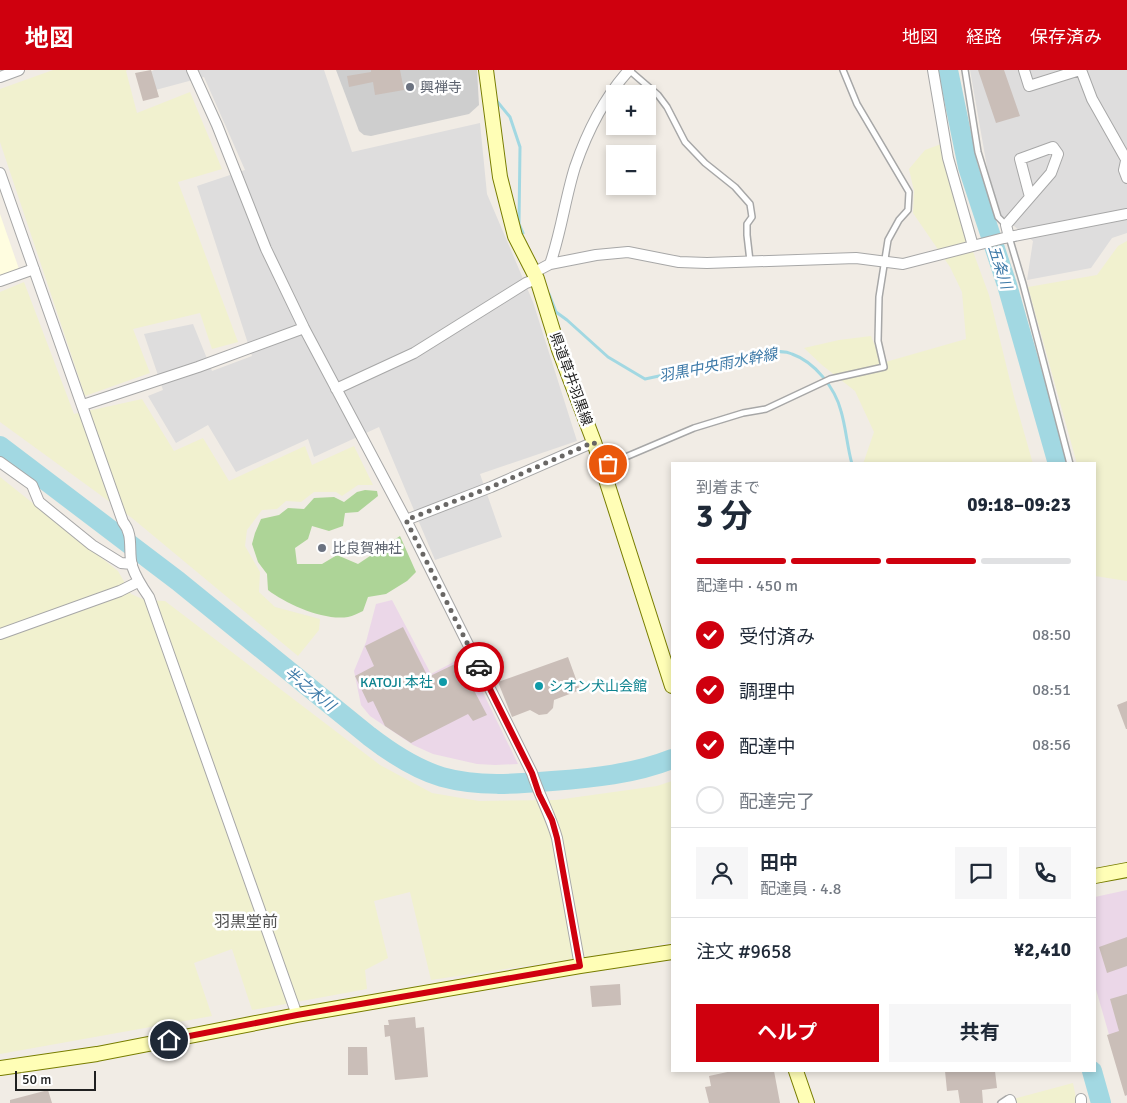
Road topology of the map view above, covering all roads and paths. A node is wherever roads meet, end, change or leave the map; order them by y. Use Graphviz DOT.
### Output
graph roads {
  1 [pos="19,70"];
  2 [pos="192,70"];
  3 [pos="486,70"];
  4 [pos="629,70"];
  5 [pos="843,70"];
  6 [pos="933,70"];
  7 [pos="965,70"];
  8 [pos="1024,70"];
  9 [pos="1080,70"];
  10 [pos="0,77"];
  11 [pos="1127,161"];
  12 [pos="0,173"];
  13 [pos="1127,178"];
  14 [pos="1030,197"];
  15 [pos="1127,214"];
  16 [pos="1006,224"];
  17 [pos="1006,238"];
  18 [pos="977,245"];
  19 [pos="750,261"];
  20 [pos="884,261"];
  21 [pos="550,264"];
  22 [pos="34,269"];
  23 [pos="535,276"];
  24 [pos="0,281"];
  25 [pos="304,328"];
  26 [pos="336,389"];
  27 [pos="83,405"];
  28 [pos="594,442"];
  29 [pos="0,462"];
  30 [pos="1069,462"];
  31 [pos="601,475"];
  32 [pos="406,520"];
  33 [pos="132,564"];
  34 [pos="138,582"];
  35 [pos="0,634"];
  36 [pos="671,683"];
  37 [pos="1127,870"];
  38 [pos="1096,876"];
  39 [pos="671,952"];
  40 [pos="580,966"];
  41 [pos="297,1015"];
  42 [pos="0,1068"];
  43 [pos="796,1072"];
  44 [pos="807,1103"];
  1 -- 10 [label="street"];
  2 -- 25 [label="street"];
  3 -- 23 [label="street, 県道草井羽黒線"];
  4 -- 19 [label="lane"];
  4 -- 21 [label="street"];
  5 -- 20 [label="lane"];
  6 -- 18 [label="street"];
  7 -- 16 [label="lane"];
  8 -- 9 [label="street"];
  9 -- 11 [label="street"];
  11 -- 13 [label="street"];
  12 -- 22 [label="street"];
  14 -- 14 [label="street"];
  14 -- 16 [label="street"];
  15 -- 17 [label="street"];
  16 -- 17 [label="street"];
  17 -- 18 [label="street"];
  17 -- 30 [label="lane"];
  18 -- 20 [label="street"];
  19 -- 20 [label="street"];
  19 -- 21 [label="street"];
  20 -- 31 [label="lane"];
  21 -- 23 [label="street"];
  22 -- 24 [label="street"];
  22 -- 27 [label="street"];
  23 -- 26 [label="street"];
  23 -- 28 [label="street, 県道草井羽黒線"];
  25 -- 26 [label="street"];
  25 -- 27 [label="street"];
  26 -- 32 [label="street"];
  27 -- 33 [label="street"];
  28 -- 31 [label="street, 県道草井羽黒線"];
  28 -- 32 [label="street"];
  29 -- 33 [label="street"];
  31 -- 36 [label="street, 県道草井羽黒線"];
  32 -- 40 [label="street"];
  33 -- 34 [label="street"];
  34 -- 35 [label="street"];
  34 -- 41 [label="street"];
  37 -- 38 [label="street"];
  39 -- 40 [label="street"];
  40 -- 41 [label="street"];
  41 -- 42 [label="street"];
  43 -- 44 [label="street"];
}
